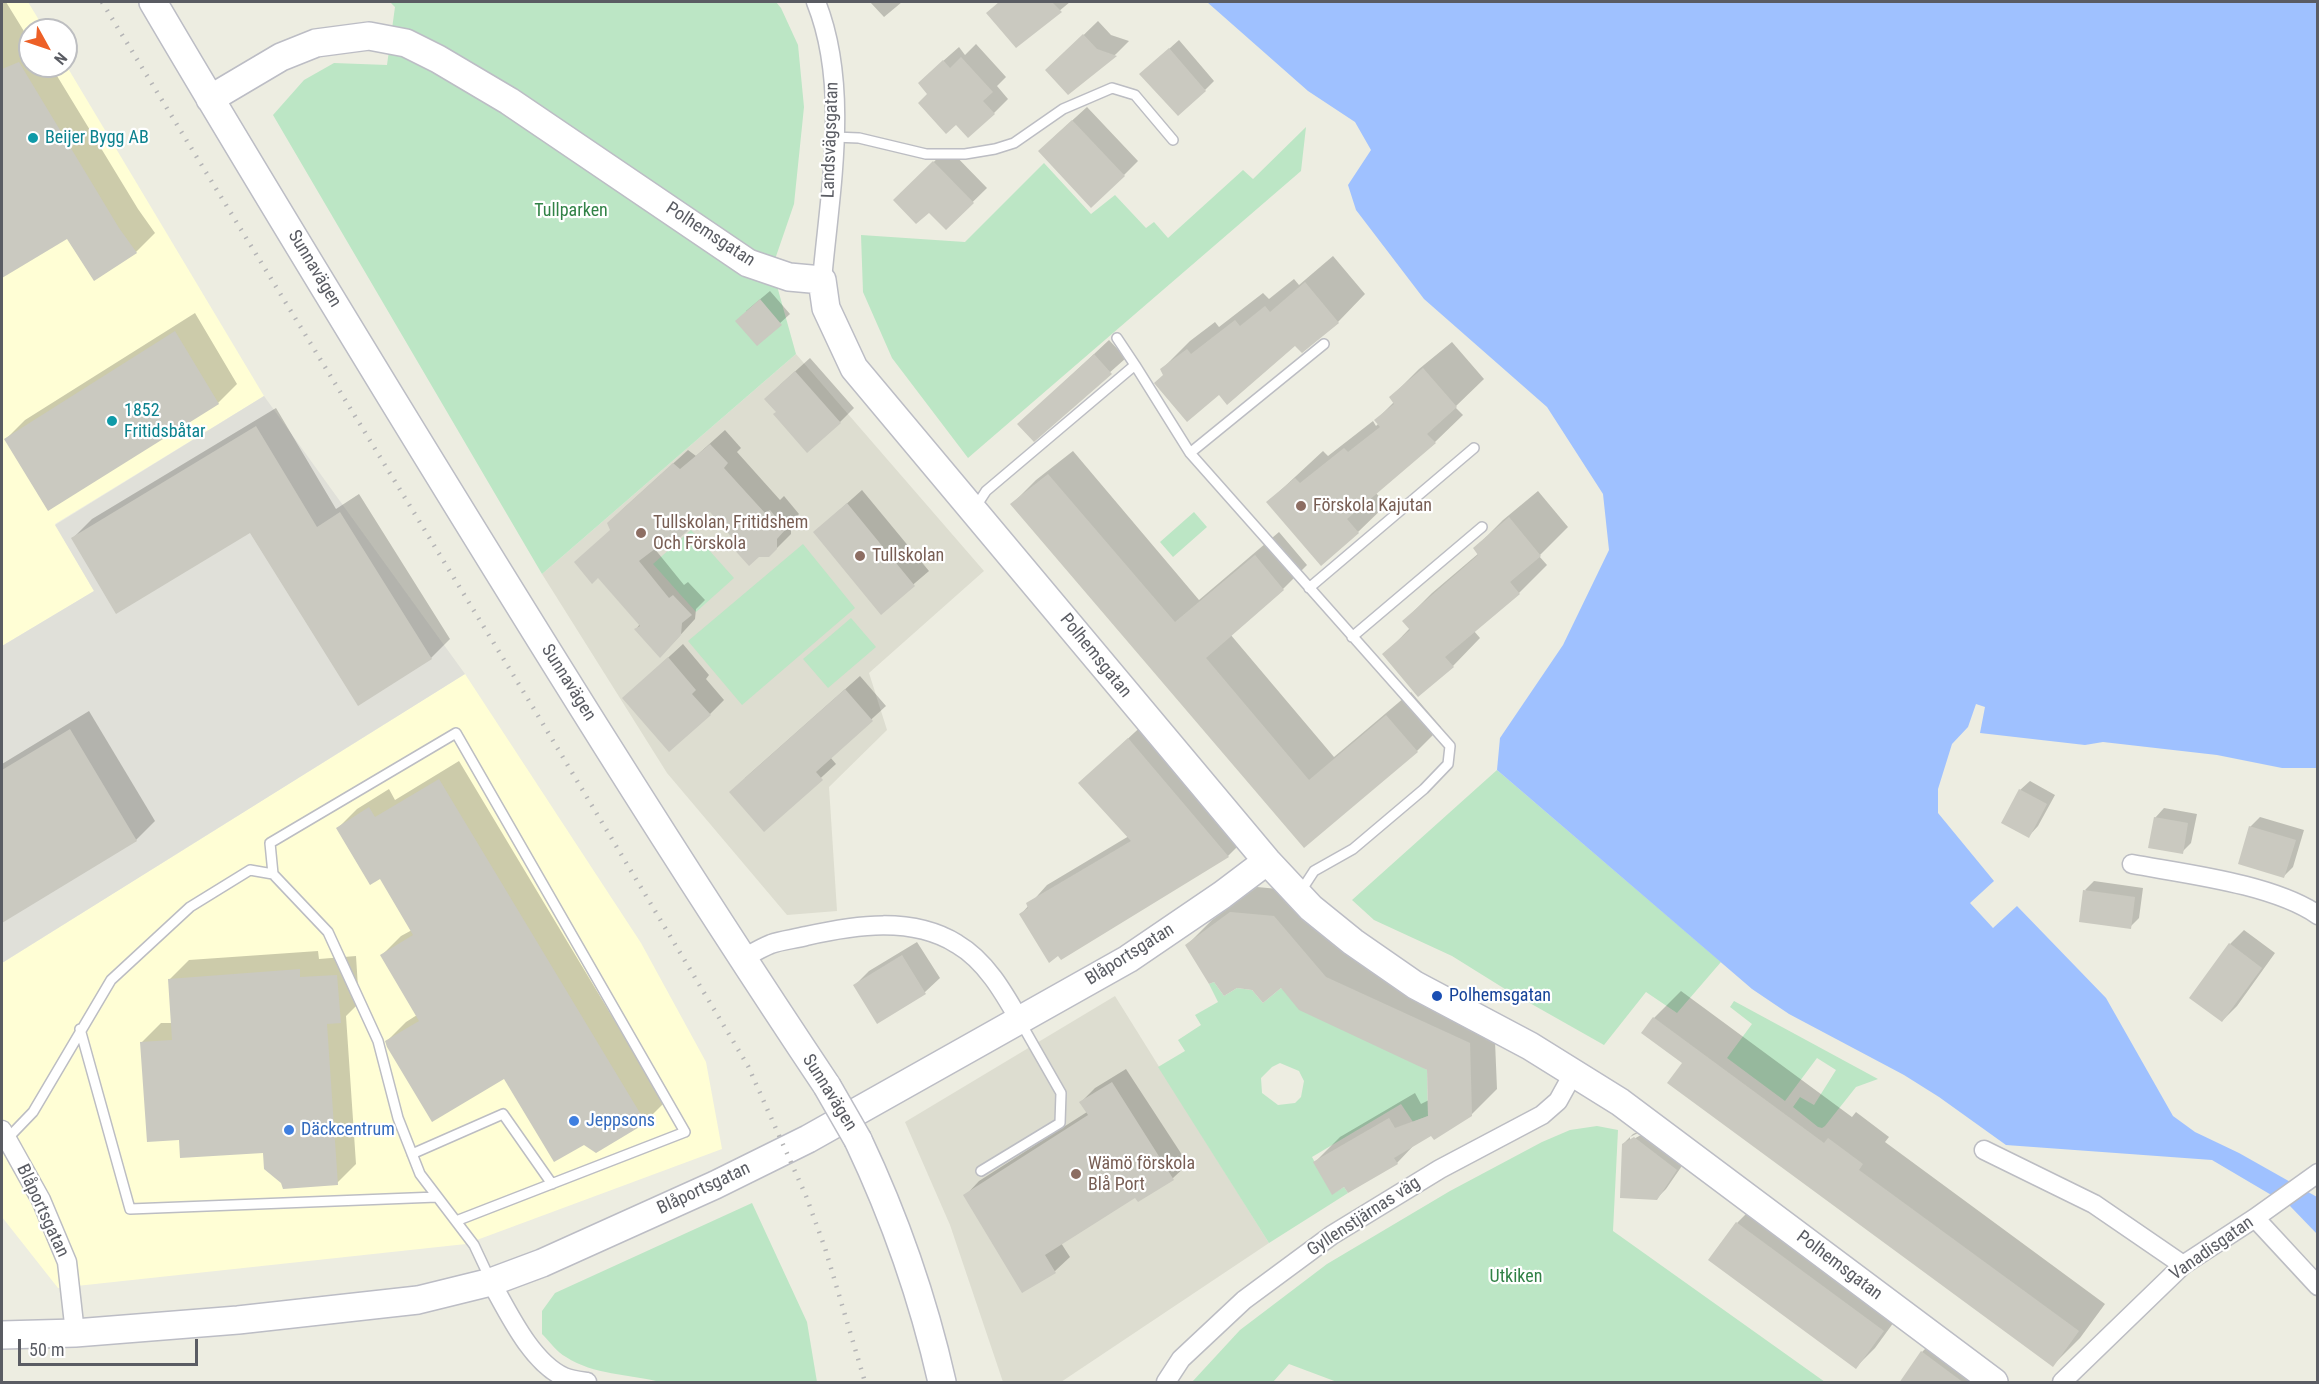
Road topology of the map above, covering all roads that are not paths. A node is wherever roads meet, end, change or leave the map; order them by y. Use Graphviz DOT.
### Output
graph roads {
  1 [pos="153,2"];
  2 [pos="816,2"];
  3 [pos="210,99"];
  4 [pos="834,137"];
  5 [pos="1173,140"];
  6 [pos="822,280"];
  7 [pos="1117,338"];
  8 [pos="1324,344"];
  9 [pos="1135,365"];
  10 [pos="1474,448"];
  11 [pos="1190,453"];
  12 [pos="974,510"];
  13 [pos="1482,527"];
  14 [pos="1309,588"];
  15 [pos="1352,637"];
  16 [pos="1267,861"];
  17 [pos="2132,864"];
  18 [pos="273,874"];
  19 [pos="1298,896"];
  20 [pos="2318,915"];
  21 [pos="742,959"];
  22 [pos="1020,1021"];
  23 [pos="80,1029"];
  24 [pos="1574,1072"];
  25 [pos="4,1134"];
  26 [pos="1984,1150"];
  27 [pos="412,1154"];
  28 [pos="981,1171"];
  29 [pos="2311,1177"];
  30 [pos="552,1184"];
  31 [pos="437,1197"];
  32 [pos="2255,1218"];
  33 [pos="456,1221"];
  34 [pos="2183,1265"];
  35 [pos="491,1282"];
  36 [pos="2318,1286"];
  37 [pos="75,1333"];
  38 [pos="2,1335"];
  39 [pos="587,1383"];
  40 [pos="942,1383"];
  41 [pos="1166,1383"];
  42 [pos="1994,1383"];
  43 [pos="2062,1383"];
  1 -- 3 [label="street, Sunnavägen"];
  2 -- 4 [label="street, Landsvägsgatan"];
  3 -- 6 [label="street, Polhemsgatan"];
  3 -- 21 [label="street, Sunnavägen"];
  4 -- 5 [label="lane"];
  4 -- 6 [label="street, Landsvägsgatan"];
  6 -- 12 [label="street, Polhemsgatan"];
  7 -- 9 [label="lane"];
  8 -- 11 [label="lane"];
  9 -- 11 [label="lane"];
  9 -- 12 [label="lane"];
  10 -- 14 [label="lane"];
  11 -- 14 [label="lane"];
  12 -- 16 [label="street, Polhemsgatan"];
  13 -- 15 [label="lane"];
  14 -- 15 [label="lane"];
  15 -- 19 [label="lane"];
  16 -- 19 [label="street, Polhemsgatan"];
  16 -- 22 [label="street, Blåportsgatan"];
  17 -- 20 [label="street"];
  18 -- 23 [label="lane"];
  18 -- 27 [label="lane"];
  18 -- 30 [label="lane"];
  19 -- 24 [label="street, Polhemsgatan"];
  21 -- 22 [label="street"];
  21 -- 40 [label="street, Sunnavägen, bridge"];
  22 -- 28 [label="lane"];
  22 -- 35 [label="street, Blåportsgatan"];
  23 -- 25 [label="lane"];
  23 -- 31 [label="lane"];
  24 -- 41 [label="street, Gyllenstjärnas väg"];
  24 -- 42 [label="street, Polhemsgatan"];
  25 -- 37 [label="street, Blåportsgatan"];
  26 -- 34 [label="street"];
  27 -- 30 [label="lane"];
  27 -- 31 [label="lane"];
  29 -- 32 [label="street, Vanadisgatan"];
  30 -- 33 [label="lane"];
  31 -- 33 [label="lane"];
  32 -- 34 [label="street, Vanadisgatan"];
  32 -- 36 [label="street"];
  33 -- 35 [label="lane"];
  34 -- 43 [label="street, Vanadisgatan"];
  35 -- 37 [label="street, Blåportsgatan"];
  35 -- 39 [label="street"];
  37 -- 38 [label="street, Blåportsgatan"];
}
